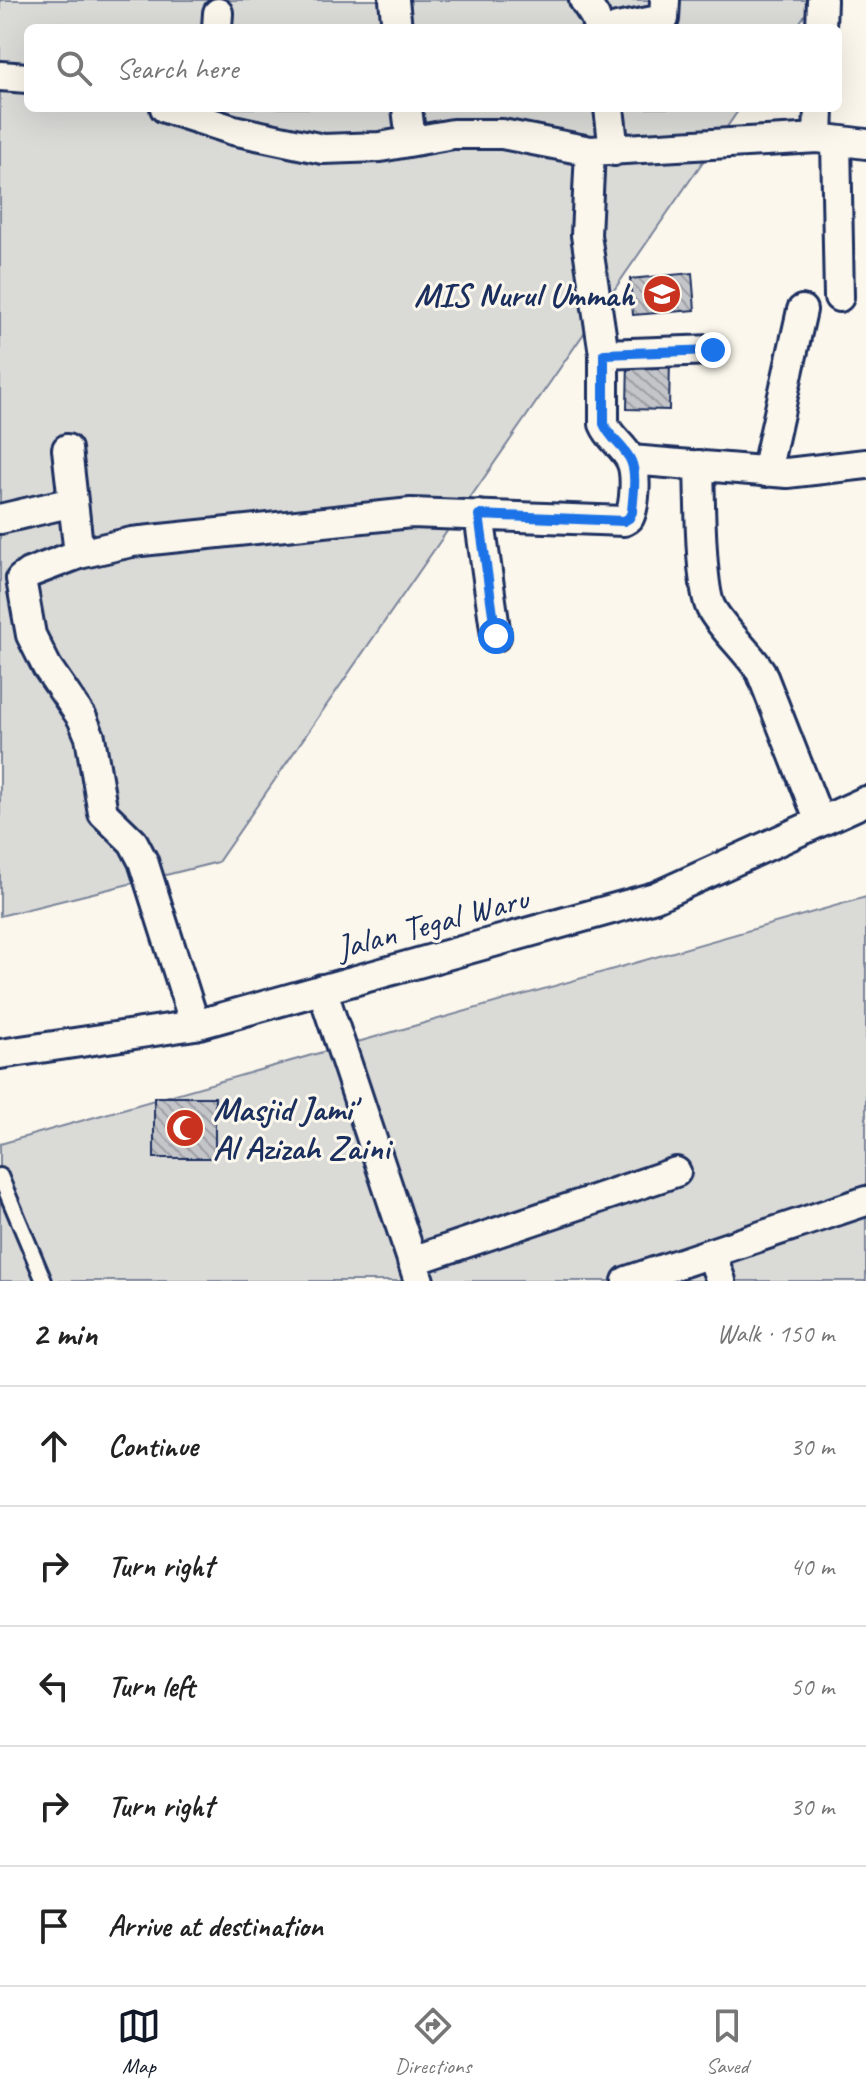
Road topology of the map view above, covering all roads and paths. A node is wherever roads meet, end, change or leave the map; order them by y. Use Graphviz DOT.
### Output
graph roads {
  1 [pos="394,0"];
  2 [pos="584,0"];
  3 [pos="665,0"];
  4 [pos="822,0"];
  5 [pos="397,24"];
  6 [pos="597,24"];
  7 [pos="638,24"];
  8 [pos="821,24"];
  9 [pos="0,76"];
  10 [pos="24,78"];
  11 [pos="408,112"];
  12 [pos="608,112"];
  13 [pos="820,112"];
  14 [pos="209,115"];
  15 [pos="411,140"];
  16 [pos="827,140"];
  17 [pos="866,144"];
  18 [pos="602,151"];
  19 [pos="839,297"];
  20 [pos="802,310"];
  21 [pos="713,350"];
  22 [pos="604,354"];
  23 [pos="67,449"];
  24 [pos="631,460"];
  25 [pos="866,464"];
  26 [pos="699,465"];
  27 [pos="766,472"];
  28 [pos="73,502"];
  29 [pos="479,515"];
  30 [pos="0,519"];
  31 [pos="79,554"];
  32 [pos="496,636"];
  33 [pos="866,801"];
  34 [pos="820,822"];
  35 [pos="322,989"];
  36 [pos="195,1025"];
  37 [pos="0,1054"];
  38 [pos="676,1172"];
  39 [pos="0,1176"];
  40 [pos="866,1201"];
  41 [pos="711,1253"];
  42 [pos="415,1271"];
  43 [pos="44,1281"];
  44 [pos="627,1281"];
  45 [pos="721,1281"];
  1 -- 5 [label="street"];
  2 -- 6 [label="street"];
  3 -- 7 [label="street"];
  4 -- 8 [label="street"];
  9 -- 10 [label="street"];
  11 -- 15 [label="street"];
  12 -- 18 [label="street"];
  13 -- 16 [label="street"];
  14 -- 15 [label="street"];
  15 -- 18 [label="street"];
  16 -- 17 [label="street"];
  16 -- 18 [label="street"];
  16 -- 19 [label="street"];
  18 -- 22 [label="street"];
  20 -- 27 [label="street"];
  21 -- 22 [label="street"];
  22 -- 24 [label="street"];
  23 -- 28 [label="street"];
  24 -- 26 [label="street"];
  24 -- 29 [label="street"];
  25 -- 27 [label="street"];
  26 -- 27 [label="street"];
  26 -- 34 [label="street"];
  28 -- 30 [label="street"];
  28 -- 31 [label="street"];
  29 -- 31 [label="street"];
  29 -- 32 [label="street"];
  31 -- 36 [label="street"];
  33 -- 34 [label="street, Jalan Tegal Waru"];
  34 -- 35 [label="street, Jalan Tegal Waru"];
  35 -- 36 [label="street, Jalan Tegal Waru"];
  35 -- 42 [label="street"];
  36 -- 37 [label="street, Jalan Tegal Waru"];
  38 -- 42 [label="street"];
  39 -- 43 [label="lane"];
  40 -- 41 [label="street"];
  41 -- 44 [label="street"];
  41 -- 45 [label="street"];
}
